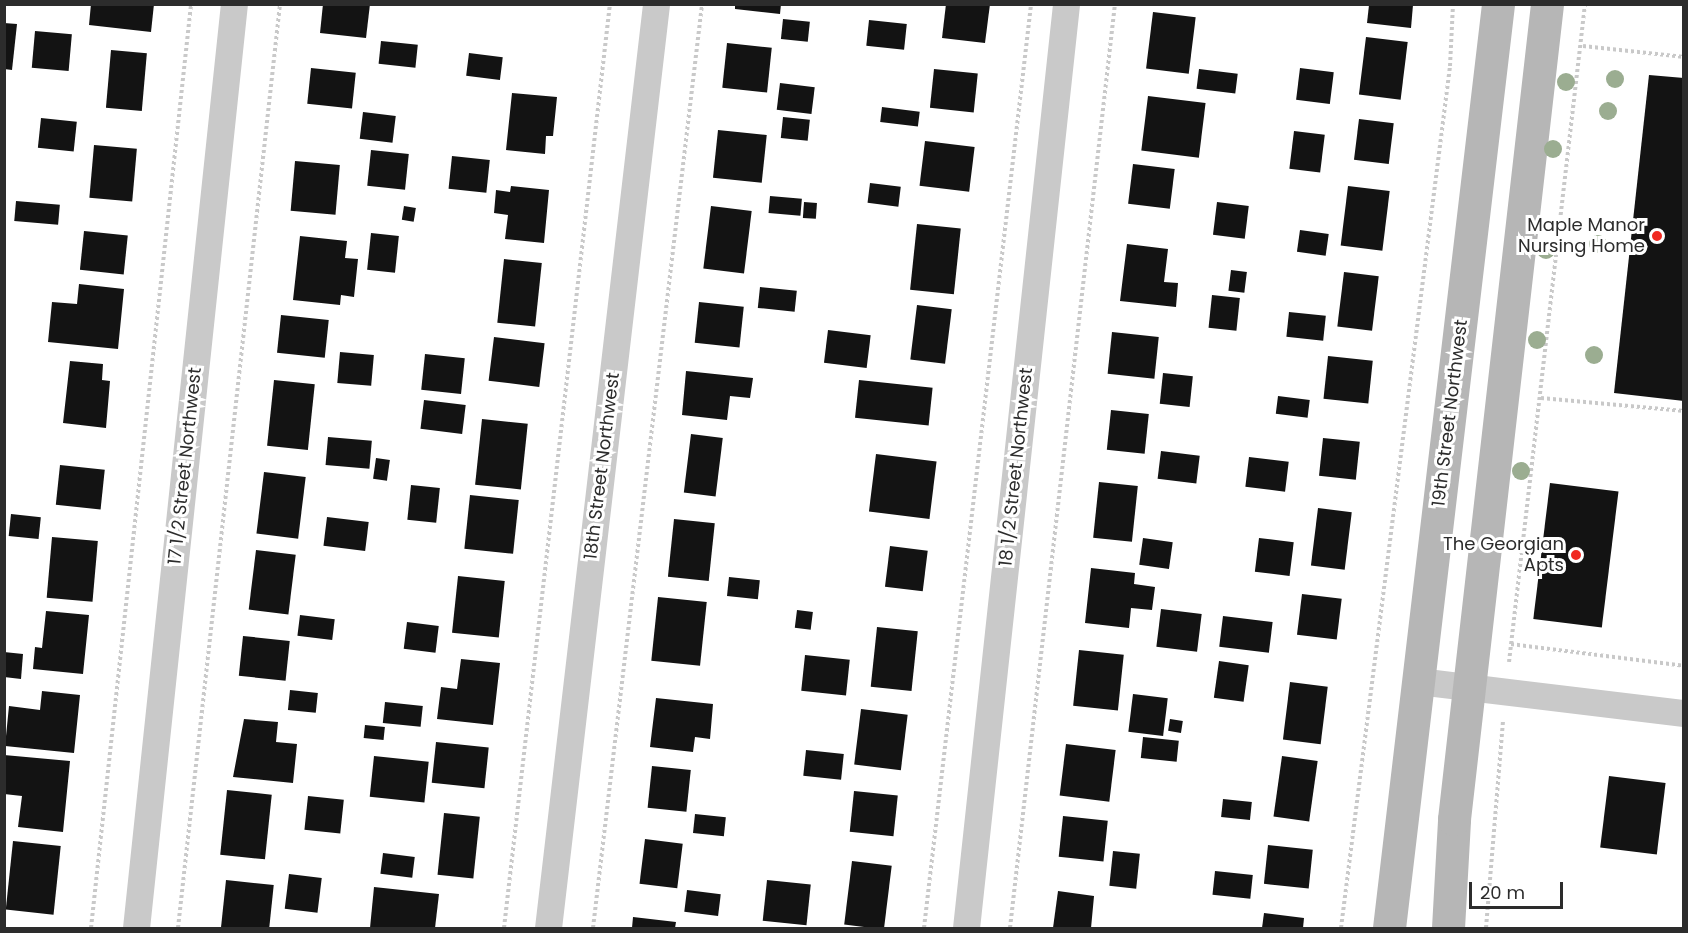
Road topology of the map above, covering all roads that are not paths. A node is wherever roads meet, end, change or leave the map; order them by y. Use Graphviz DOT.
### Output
graph roads {
  1 [pos="234,4"];
  2 [pos="656,4"];
  3 [pos="1066,4"];
  4 [pos="1498,4"];
  5 [pos="1547,4"];
  6 [pos="1418,681"];
  7 [pos="1469,687"];
  8 [pos="1683,713"];
  9 [pos="136,928"];
  10 [pos="548,928"];
  11 [pos="966,928"];
  12 [pos="1389,928"];
  13 [pos="1448,928"];
  1 -- 9 [label="street, 17 1/2 Street Northwest"];
  2 -- 10 [label="street, 18th Street Northwest"];
  3 -- 11 [label="street, 18 1/2 Street Northwest"];
  4 -- 6 [label="main road, 19th Street Northwest"];
  5 -- 7 [label="main road"];
  6 -- 7 [label="street"];
  6 -- 12 [label="main road, 19th Street Northwest"];
  7 -- 8 [label="street"];
  7 -- 13 [label="main road"];
}
